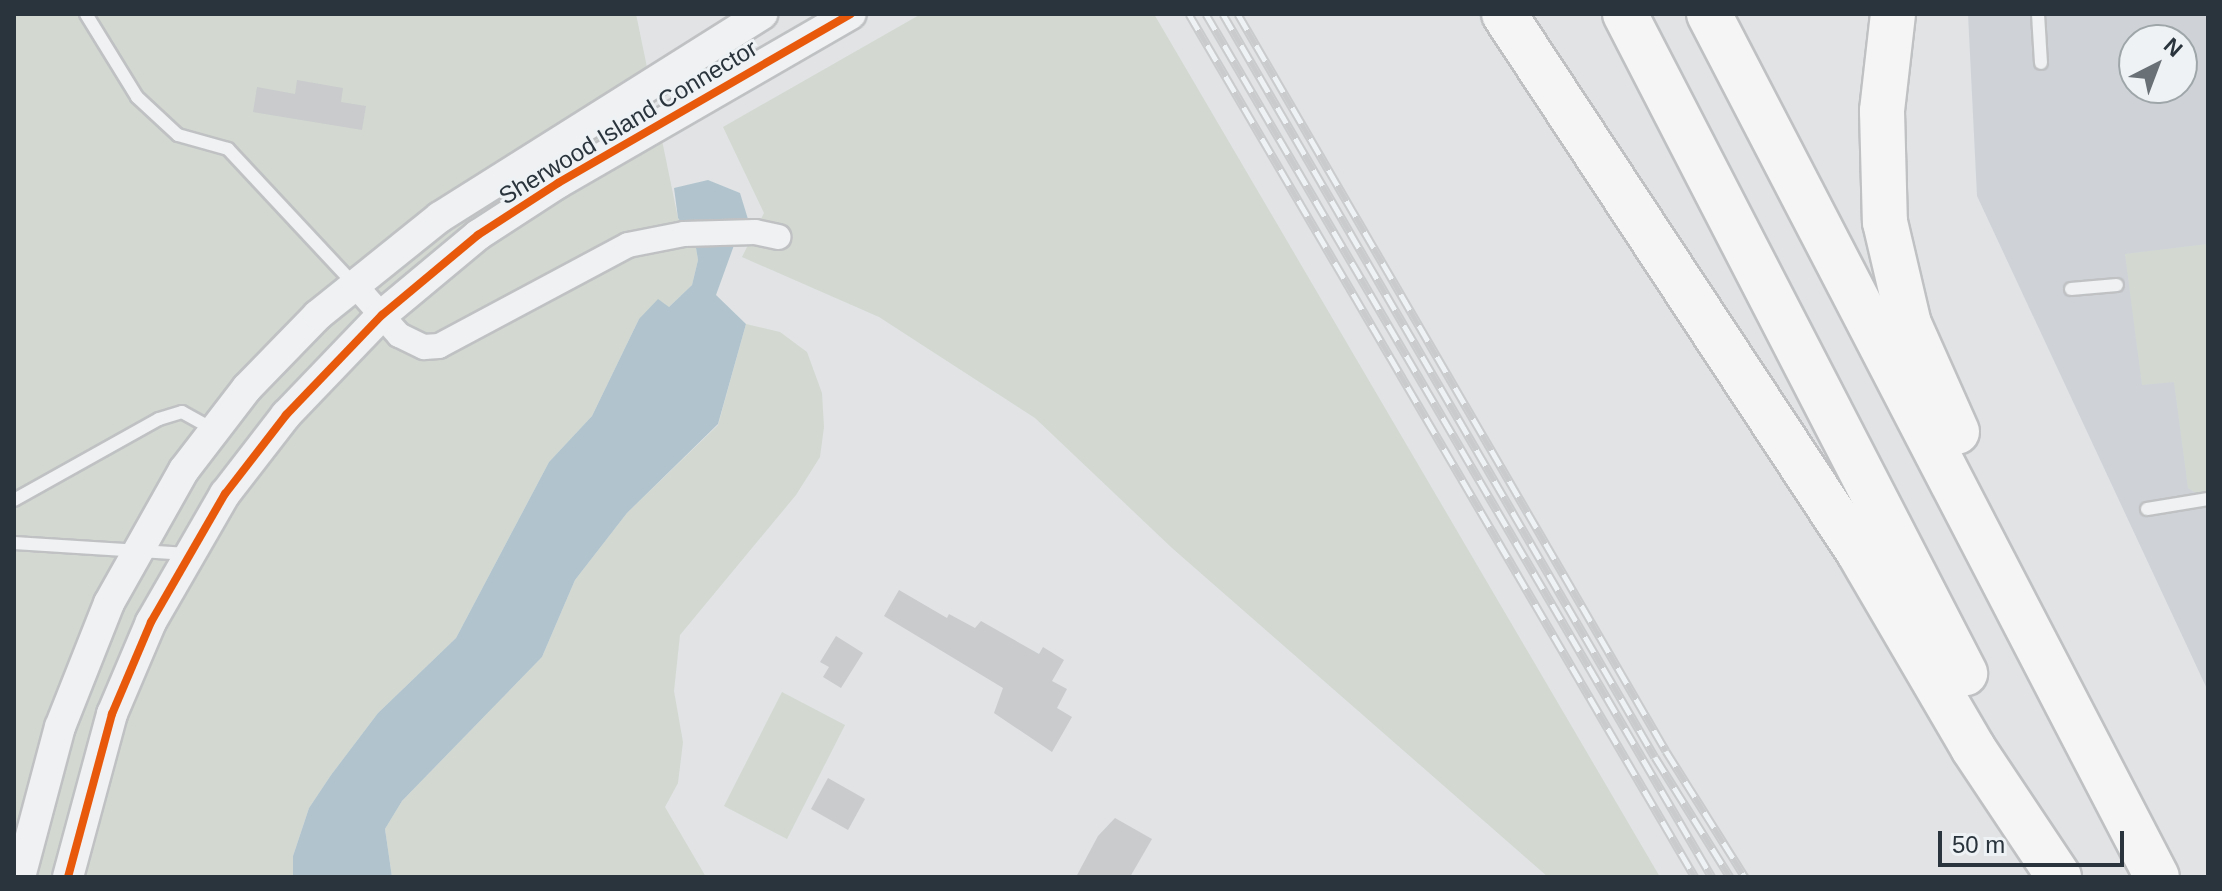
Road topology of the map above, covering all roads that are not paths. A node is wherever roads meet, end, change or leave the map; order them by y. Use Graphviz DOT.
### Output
graph roads {
  1 [pos="86,14"];
  2 [pos="762,14"];
  3 [pos="851,14"];
  4 [pos="1504,14"];
  5 [pos="1625,14"];
  6 [pos="1709,14"];
  7 [pos="1893,14"];
  8 [pos="2038,14"];
  9 [pos="2041,63"];
  10 [pos="778,237"];
  11 [pos="354,284"];
  12 [pos="2117,285"];
  13 [pos="2071,289"];
  14 [pos="382,315"];
  15 [pos="213,429"];
  16 [pos="2208,499"];
  17 [pos="14,500"];
  18 [pos="2147,509"];
  19 [pos="14,543"];
  20 [pos="135,550"];
  21 [pos="188,554"];
  22 [pos="20,877"];
  23 [pos="68,877"];
  24 [pos="2059,877"];
  25 [pos="2071,877"];
  26 [pos="2160,877"];
  1 -- 11 [label="lane"];
  2 -- 11 [label="street, Sherwood Island Connector"];
  3 -- 14 [label="street, Sherwood Island Connector"];
  4 -- 24 [label="highway"];
  5 -- 25 [label="highway"];
  6 -- 26 [label="highway"];
  7 -- 26 [label="highway"];
  8 -- 9 [label="lane"];
  10 -- 14 [label="street"];
  11 -- 14 [label="street"];
  11 -- 15 [label="street, Sherwood Island Connector"];
  12 -- 13 [label="lane"];
  14 -- 21 [label="street, Sherwood Island Connector"];
  15 -- 17 [label="lane"];
  15 -- 20 [label="street, Sherwood Island Connector"];
  16 -- 18 [label="lane"];
  19 -- 20 [label="lane"];
  20 -- 21 [label="lane"];
  20 -- 22 [label="street, Sherwood Island Connector"];
  21 -- 23 [label="street, Sherwood Island Connector"];
}
